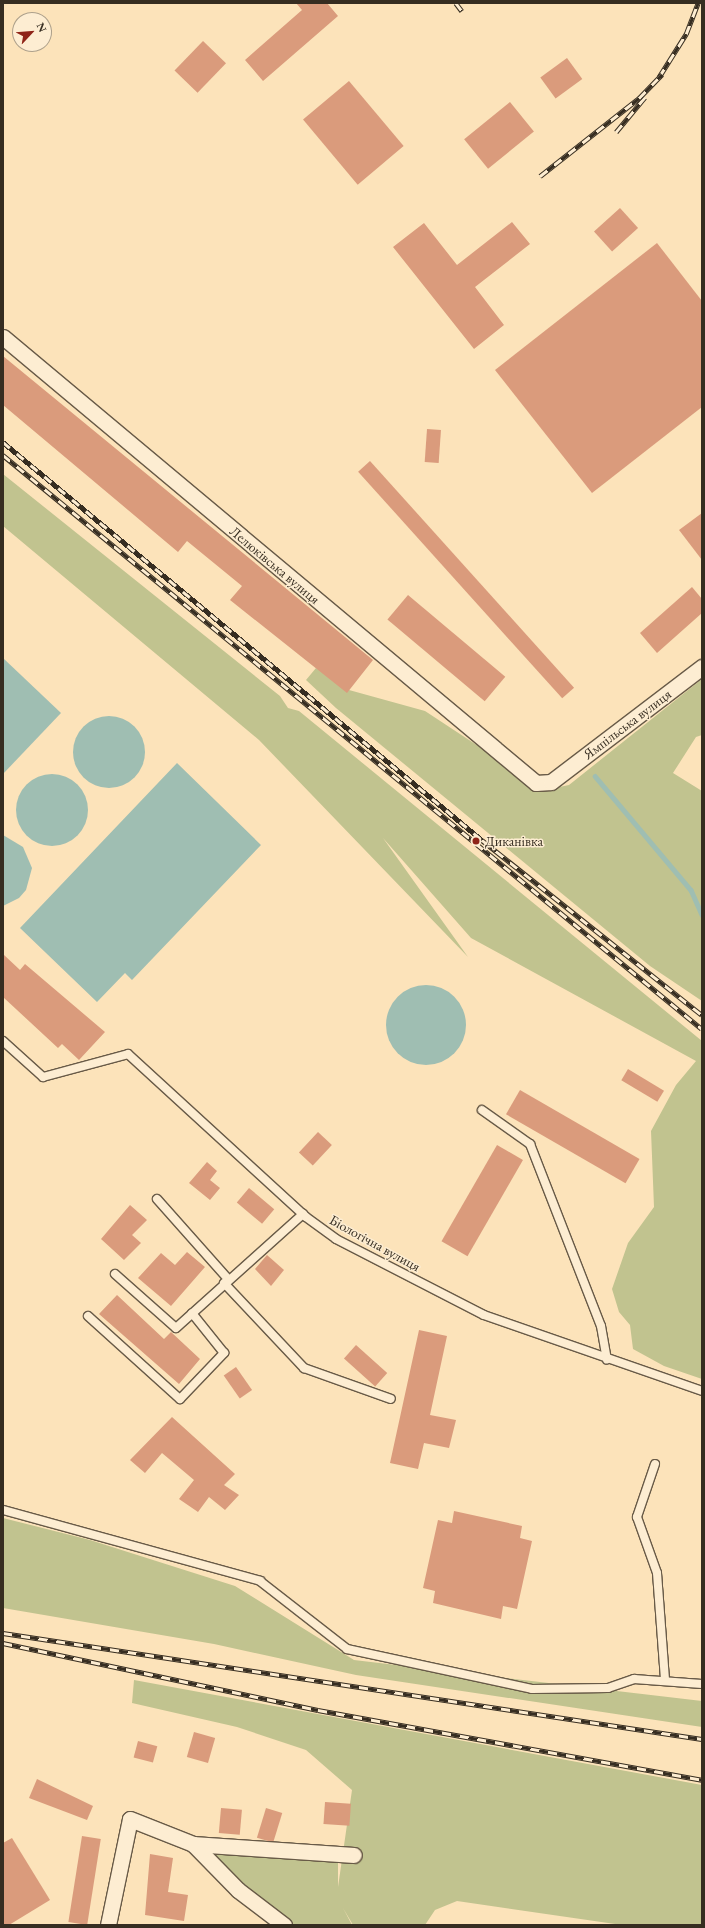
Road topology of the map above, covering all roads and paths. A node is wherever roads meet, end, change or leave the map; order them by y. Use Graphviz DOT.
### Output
graph roads {
  1 [pos="3,338"];
  2 [pos="702,667"];
  3 [pos="551,782"];
  4 [pos="3,1041"];
  5 [pos="482,1110"];
  6 [pos="157,1199"];
  7 [pos="303,1214"];
  8 [pos="115,1274"];
  9 [pos="226,1281"];
  10 [pos="192,1313"];
  11 [pos="88,1316"];
  12 [pos="607,1360"];
  13 [pos="702,1392"];
  14 [pos="391,1399"];
  15 [pos="655,1464"];
  16 [pos="3,1510"];
  17 [pos="665,1679"];
  18 [pos="702,1684"];
  19 [pos="192,1844"];
  20 [pos="354,1855"];
  21 [pos="108,1925"];
  22 [pos="284,1925"];
  1 -- 3 [label="street, Лелюківська вулиця"];
  2 -- 3 [label="street, Ямпільська вулиця"];
  4 -- 7 [label="lane, Біологічна вулиця"];
  5 -- 12 [label="lane"];
  6 -- 9 [label="lane"];
  7 -- 9 [label="lane"];
  7 -- 12 [label="lane, Біологічна вулиця"];
  8 -- 10 [label="lane"];
  9 -- 10 [label="lane"];
  9 -- 14 [label="lane"];
  10 -- 11 [label="lane"];
  12 -- 13 [label="lane, Біологічна вулиця"];
  15 -- 17 [label="lane"];
  16 -- 17 [label="lane"];
  17 -- 18 [label="lane"];
  19 -- 20 [label="street"];
  19 -- 21 [label="street"];
  19 -- 22 [label="street"];
}
